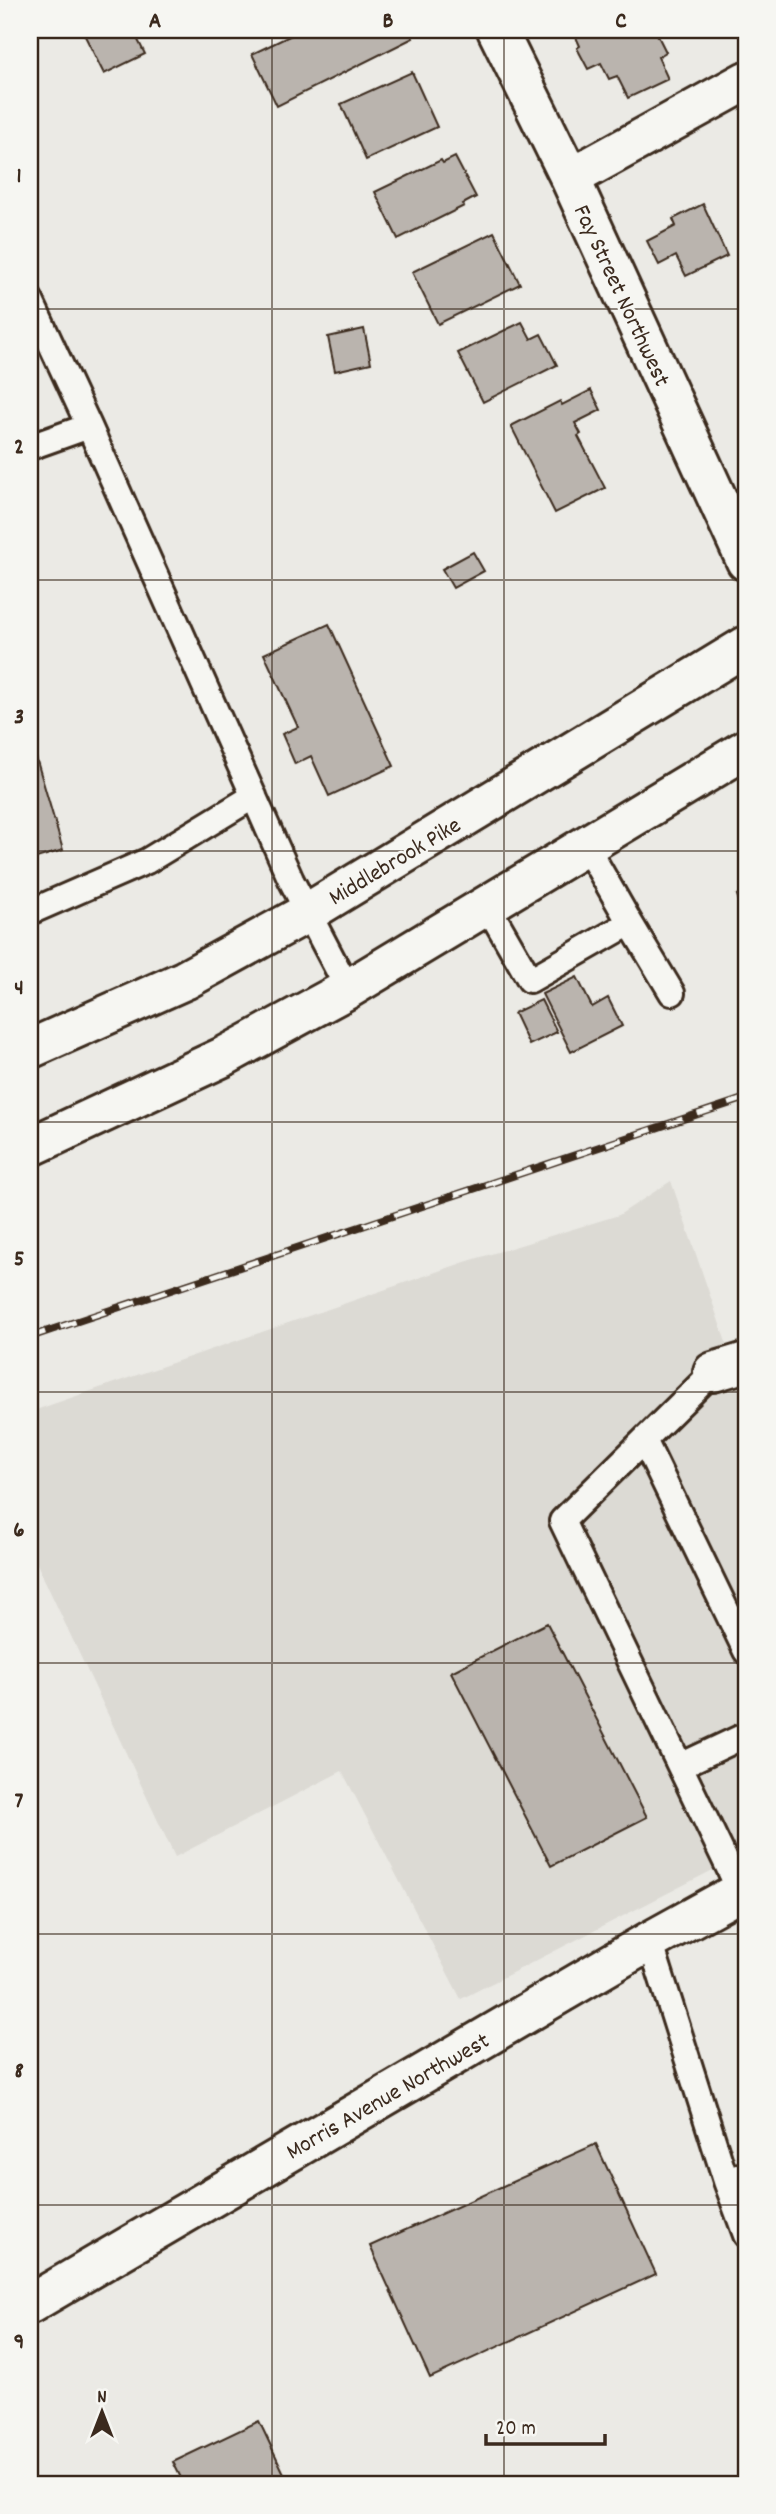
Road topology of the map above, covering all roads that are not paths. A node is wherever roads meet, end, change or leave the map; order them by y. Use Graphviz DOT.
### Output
graph roads {
  1 [pos="497,30"];
  2 [pos="746,81"];
  3 [pos="570,178"];
  4 [pos="30,299"];
  5 [pos="89,426"];
  6 [pos="30,447"];
  7 [pos="746,561"];
  8 [pos="746,646"];
  9 [pos="746,749"];
  10 [pos="254,796"];
  11 [pos="586,846"];
  12 [pos="487,905"];
  13 [pos="30,912"];
  14 [pos="307,913"];
  15 [pos="630,923"];
  16 [pos="348,989"];
  17 [pos="672,993"];
  18 [pos="30,1049"];
  19 [pos="30,1147"];
  20 [pos="729,1367"];
  21 [pos="644,1440"];
  22 [pos="746,1651"];
  23 [pos="746,1735"];
  24 [pos="680,1766"];
  25 [pos="743,1889"];
  26 [pos="650,1941"];
  27 [pos="736,2177"];
  28 [pos="746,2235"];
  29 [pos="30,2304"];
  1 -- 3 [label="main road, Fay Street Northwest"];
  2 -- 3 [label="main road"];
  3 -- 7 [label="main road, Fay Street Northwest"];
  4 -- 5 [label="lane"];
  5 -- 6 [label="lane"];
  5 -- 10 [label="lane"];
  8 -- 14 [label="main road, Middlebrook Pike"];
  9 -- 11 [label="main road"];
  10 -- 13 [label="lane"];
  10 -- 14 [label="lane"];
  11 -- 12 [label="main road"];
  11 -- 15 [label="lane"];
  12 -- 15 [label="lane"];
  12 -- 16 [label="main road"];
  14 -- 16 [label="lane"];
  14 -- 18 [label="main road, Middlebrook Pike"];
  15 -- 17 [label="lane"];
  16 -- 19 [label="main road"];
  20 -- 21 [label="lane"];
  21 -- 22 [label="lane"];
  21 -- 24 [label="lane"];
  23 -- 24 [label="lane"];
  24 -- 25 [label="lane"];
  25 -- 26 [label="main road, Morris Avenue Northwest"];
  26 -- 27 [label="lane"];
  26 -- 29 [label="main road, Morris Avenue Northwest"];
  27 -- 28 [label="lane"];
}
